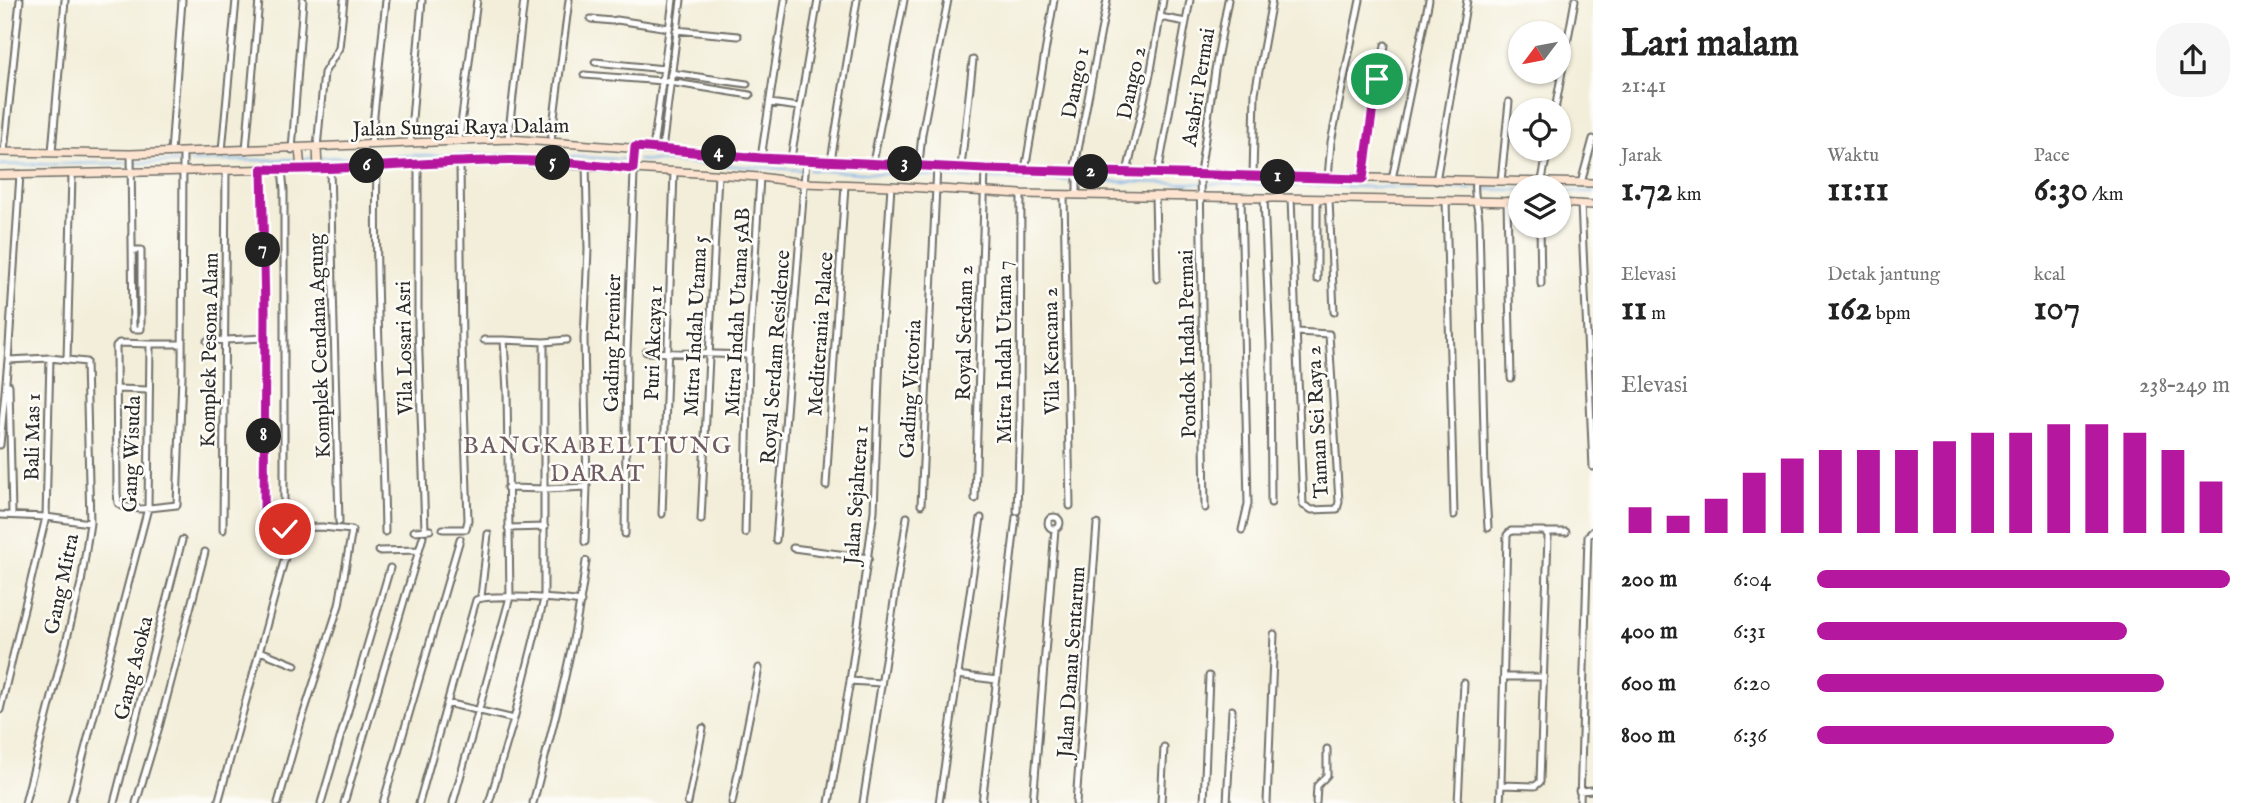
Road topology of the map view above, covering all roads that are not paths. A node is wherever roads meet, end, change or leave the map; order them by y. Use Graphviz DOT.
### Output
graph roads {
  1 [pos="20,0"];
  2 [pos="65,0"];
  3 [pos="182,0"];
  4 [pos="236,0"];
  5 [pos="259,0"];
  6 [pos="303,0"];
  7 [pos="344,0"];
  8 [pos="386,0"];
  9 [pos="422,0"];
  10 [pos="477,0"];
  11 [pos="524,0"];
  12 [pos="569,0"];
  13 [pos="673,0"];
  14 [pos="681,0"];
  15 [pos="785,0"];
  16 [pos="818,0"];
  17 [pos="857,0"];
  18 [pos="904,0"];
  19 [pos="948,0"];
  20 [pos="1054,0"];
  21 [pos="1107,0"];
  22 [pos="1163,0"];
  23 [pos="1189,0"];
  24 [pos="1228,0"];
  25 [pos="1272,0"];
  26 [pos="1360,0"];
  27 [pos="1429,0"];
  28 [pos="1467,0"];
  29 [pos="1575,0"];
  30 [pos="1160,16"];
  31 [pos="591,19"];
  32 [pos="1186,22"];
  33 [pos="673,29"];
  34 [pos="738,36"];
  35 [pos="1385,45"];
  36 [pos="973,60"];
  37 [pos="595,62"];
  38 [pos="666,71"];
  39 [pos="584,75"];
  40 [pos="666,82"];
  41 [pos="747,84"];
  42 [pos="750,95"];
  43 [pos="1557,98"];
  44 [pos="770,103"];
  45 [pos="799,107"];
  46 [pos="1508,112"];
  47 [pos="508,139"];
  48 [pos="1593,139"];
  49 [pos="459,140"];
  50 [pos="551,141"];
  51 [pos="410,143"];
  52 [pos="371,144"];
  53 [pos="635,149"];
  54 [pos="653,149"];
  55 [pos="246,150"];
  56 [pos="297,150"];
  57 [pos="317,150"];
  58 [pos="662,150"];
  59 [pos="222,151"];
  60 [pos="2,152"];
  61 [pos="52,152"];
  62 [pos="172,153"];
  63 [pos="183,153"];
  64 [pos="131,157"];
  65 [pos="761,158"];
  66 [pos="791,158"];
  67 [pos="831,161"];
  68 [pos="460,162"];
  69 [pos="805,162"];
  70 [pos="873,163"];
  71 [pos="418,164"];
  72 [pos="586,164"];
  73 [pos="919,164"];
  74 [pos="318,165"];
  75 [pos="300,166"];
  76 [pos="377,166"];
  77 [pos="938,167"];
  78 [pos="961,167"];
  79 [pos="330,168"];
  80 [pos="633,168"];
  81 [pos="262,169"];
  82 [pos="282,169"];
  83 [pos="1025,170"];
  84 [pos="183,171"];
  85 [pos="226,171"];
  86 [pos="985,171"];
  87 [pos="132,172"];
  88 [pos="674,172"];
  89 [pos="1127,172"];
  90 [pos="1076,173"];
  91 [pos="1158,173"];
  92 [pos="20,174"];
  93 [pos="718,174"];
  94 [pos="0,175"];
  95 [pos="72,175"];
  96 [pos="1200,176"];
  97 [pos="1253,176"];
  98 [pos="760,177"];
  99 [pos="1328,178"];
  100 [pos="1363,179"];
  101 [pos="1392,179"];
  102 [pos="803,180"];
  103 [pos="1436,181"];
  104 [pos="1501,181"];
  105 [pos="1508,181"];
  106 [pos="1571,182"];
  107 [pos="1474,183"];
  108 [pos="1581,183"];
  109 [pos="1593,183"];
  110 [pos="845,184"];
  111 [pos="891,186"];
  112 [pos="938,189"];
  113 [pos="983,192"];
  114 [pos="1077,192"];
  115 [pos="1021,194"];
  116 [pos="1064,195"];
  117 [pos="1200,195"];
  118 [pos="1155,196"];
  119 [pos="1241,198"];
  120 [pos="1264,198"];
  121 [pos="1291,198"];
  122 [pos="1474,198"];
  123 [pos="1317,199"];
  124 [pos="1329,199"];
  125 [pos="1446,200"];
  126 [pos="1507,201"];
  127 [pos="1571,204"];
  128 [pos="1581,204"];
  129 [pos="1593,205"];
  130 [pos="1540,238"];
  131 [pos="133,250"];
  132 [pos="1157,279"];
  133 [pos="1317,279"];
  134 [pos="1541,284"];
  135 [pos="1334,312"];
  136 [pos="1297,332"];
  137 [pos="264,338"];
  138 [pos="225,340"];
  139 [pos="484,340"];
  140 [pos="504,340"];
  141 [pos="567,340"];
  142 [pos="207,341"];
  143 [pos="544,342"];
  144 [pos="150,344"];
  145 [pos="181,344"];
  146 [pos="646,352"];
  147 [pos="670,352"];
  148 [pos="710,353"];
  149 [pos="749,355"];
  150 [pos="50,358"];
  151 [pos="67,359"];
  152 [pos="8,360"];
  153 [pos="1511,378"];
  154 [pos="117,389"];
  155 [pos="149,390"];
  156 [pos="0,444"];
  157 [pos="1593,467"];
  158 [pos="826,486"];
  159 [pos="587,487"];
  160 [pos="508,488"];
  161 [pos="545,489"];
  162 [pos="975,499"];
  163 [pos="1271,503"];
  164 [pos="921,505"];
  165 [pos="1070,506"];
  166 [pos="148,508"];
  167 [pos="1205,508"];
  168 [pos="12,514"];
  169 [pos="663,514"];
  170 [pos="1454,514"];
  171 [pos="0,515"];
  172 [pos="46,517"];
  173 [pos="907,517"];
  174 [pos="981,518"];
  175 [pos="284,520"];
  176 [pos="701,520"];
  177 [pos="339,522"];
  178 [pos="90,523"];
  179 [pos="1097,524"];
  180 [pos="545,527"];
  181 [pos="293,528"];
  182 [pos="508,528"];
  183 [pos="1488,528"];
  184 [pos="443,529"];
  185 [pos="1055,529"];
  186 [pos="223,530"];
  187 [pos="1242,530"];
  188 [pos="414,531"];
  189 [pos="1566,531"];
  190 [pos="1593,531"];
  191 [pos="385,532"];
  192 [pos="1547,532"];
  193 [pos="426,533"];
  194 [pos="745,533"];
  195 [pos="488,534"];
  196 [pos="625,534"];
  197 [pos="460,539"];
  198 [pos="182,540"];
  199 [pos="776,540"];
  200 [pos="585,542"];
  201 [pos="793,548"];
  202 [pos="419,550"];
  203 [pos="379,551"];
  204 [pos="205,552"];
  205 [pos="869,558"];
  206 [pos="586,561"];
  207 [pos="390,568"];
  208 [pos="481,597"];
  209 [pos="510,597"];
  210 [pos="544,599"];
  211 [pos="581,602"];
  212 [pos="1274,634"];
  213 [pos="260,651"];
  214 [pos="295,666"];
  215 [pos="759,668"];
  216 [pos="957,675"];
  217 [pos="1209,676"];
  218 [pos="1504,677"];
  219 [pos="1544,677"];
  220 [pos="1583,678"];
  221 [pos="1593,678"];
  222 [pos="997,680"];
  223 [pos="850,681"];
  224 [pos="881,683"];
  225 [pos="1464,683"];
  226 [pos="447,703"];
  227 [pos="0,710"];
  228 [pos="1231,710"];
  229 [pos="479,711"];
  230 [pos="514,719"];
  231 [pos="703,728"];
  232 [pos="1164,747"];
  233 [pos="1327,749"];
  234 [pos="1501,785"];
  235 [pos="1593,790"];
  236 [pos="1579,791"];
  237 [pos="25,803"];
  238 [pos="71,803"];
  239 [pos="114,803"];
  240 [pos="136,803"];
  241 [pos="218,803"];
  242 [pos="278,803"];
  243 [pos="321,803"];
  244 [pos="344,803"];
  245 [pos="383,803"];
  246 [pos="419,803"];
  247 [pos="453,803"];
  248 [pos="489,803"];
  249 [pos="533,803"];
  250 [pos="688,803"];
  251 [pos="732,803"];
  252 [pos="828,803"];
  253 [pos="863,803"];
  254 [pos="939,803"];
  255 [pos="982,803"];
  256 [pos="1033,803"];
  257 [pos="1076,803"];
  258 [pos="1161,803"];
  259 [pos="1203,803"];
  260 [pos="1227,803"];
  261 [pos="1267,803"];
  262 [pos="1316,803"];
  263 [pos="1458,803"];
  264 [pos="1500,803"];
  265 [pos="1580,803"];
  1 -- 60 [label="street"];
  2 -- 61 [label="street"];
  3 -- 62 [label="street"];
  4 -- 59 [label="street"];
  5 -- 55 [label="street"];
  6 -- 56 [label="street"];
  7 -- 57 [label="street"];
  8 -- 52 [label="street"];
  9 -- 51 [label="street"];
  10 -- 49 [label="street"];
  11 -- 47 [label="street"];
  12 -- 50 [label="street"];
  13 -- 33 [label="street"];
  14 -- 33 [label="street"];
  15 -- 44 [label="street"];
  16 -- 45 [label="street"];
  17 -- 67 [label="street"];
  18 -- 70 [label="street"];
  19 -- 73 [label="street"];
  20 -- 83 [label="street"];
  21 -- 90 [label="street, Dango 1"];
  22 -- 30 [label="street, Dango 2"];
  23 -- 32 [label="street"];
  24 -- 96 [label="street, Asabri Permai"];
  25 -- 97 [label="street"];
  26 -- 99 [label="street"];
  27 -- 101 [label="street"];
  28 -- 103 [label="street"];
  29 -- 43 [label="street"];
  30 -- 32 [label="street"];
  30 -- 89 [label="street, Dango 2"];
  31 -- 33 [label="street"];
  32 -- 91 [label="street"];
  33 -- 34 [label="street"];
  33 -- 38 [label="street"];
  35 -- 100 [label="street"];
  36 -- 78 [label="street"];
  37 -- 38 [label="street"];
  38 -- 40 [label="street"];
  38 -- 41 [label="street"];
  39 -- 40 [label="street"];
  40 -- 42 [label="street"];
  40 -- 54 [label="street"];
  40 -- 58 [label="street"];
  44 -- 45 [label="street"];
  44 -- 65 [label="street"];
  45 -- 66 [label="street"];
  46 -- 104 [label="street"];
  47 -- 49 [label="street, Jalan Sungai Raya Dalam"];
  47 -- 50 [label="street, Jalan Sungai Raya Dalam"];
  48 -- 108 [label="street"];
  49 -- 51 [label="street, Jalan Sungai Raya Dalam"];
  50 -- 53 [label="street, Jalan Sungai Raya Dalam"];
  51 -- 52 [label="street, Jalan Sungai Raya Dalam"];
  52 -- 57 [label="street, Jalan Sungai Raya Dalam"];
  53 -- 54 [label="street, Jalan Sungai Raya Dalam"];
  53 -- 80 [label="street, Gading Premier"];
  54 -- 58 [label="street, Jalan Sungai Raya Dalam"];
  55 -- 56 [label="street, Jalan Sungai Raya Dalam"];
  55 -- 59 [label="street, Jalan Sungai Raya Dalam"];
  56 -- 57 [label="street, Jalan Sungai Raya Dalam"];
  56 -- 75 [label="street"];
  57 -- 74 [label="street"];
  58 -- 65 [label="street, Jalan Sungai Raya Dalam"];
  59 -- 63 [label="street, Jalan Sungai Raya Dalam"];
  60 -- 61 [label="street, Jalan Sungai Raya Dalam"];
  61 -- 64 [label="street, Jalan Sungai Raya Dalam"];
  62 -- 63 [label="street, Jalan Sungai Raya Dalam"];
  62 -- 64 [label="street, Jalan Sungai Raya Dalam"];
  63 -- 84 [label="street"];
  64 -- 87 [label="street"];
  65 -- 66 [label="street, Jalan Sungai Raya Dalam"];
  66 -- 69 [label="street, Jalan Sungai Raya Dalam"];
  67 -- 69 [label="street, Jalan Sungai Raya Dalam"];
  67 -- 70 [label="street, Jalan Sungai Raya Dalam"];
  68 -- 71 [label="street"];
  68 -- 72 [label="street"];
  68 -- 184 [label="street"];
  69 -- 102 [label="street, Royal Serdam Residence"];
  70 -- 73 [label="street, Jalan Sungai Raya Dalam"];
  71 -- 76 [label="street"];
  71 -- 193 [label="street, Vila Losari Asri"];
  72 -- 80 [label="street"];
  72 -- 159 [label="street"];
  73 -- 77 [label="street, Jalan Sungai Raya Dalam"];
  74 -- 75 [label="street"];
  74 -- 79 [label="street"];
  75 -- 82 [label="street"];
  76 -- 79 [label="street"];
  76 -- 191 [label="street"];
  77 -- 78 [label="street, Jalan Sungai Raya Dalam"];
  77 -- 112 [label="street, Gading Victoria"];
  78 -- 86 [label="street, Jalan Sungai Raya Dalam"];
  79 -- 177 [label="street, Komplek Cendana Agung"];
  80 -- 88 [label="street"];
  80 -- 196 [label="street, Gading Premier"];
  81 -- 82 [label="street"];
  81 -- 85 [label="street"];
  81 -- 137 [label="street"];
  82 -- 175 [label="street"];
  83 -- 86 [label="street, Jalan Sungai Raya Dalam"];
  83 -- 90 [label="street, Jalan Sungai Raya Dalam"];
  84 -- 85 [label="street"];
  84 -- 87 [label="street"];
  84 -- 145 [label="street"];
  85 -- 138 [label="street, Komplek Pesona Alam"];
  86 -- 113 [label="street, Royal Serdam 2"];
  87 -- 95 [label="street"];
  87 -- 131 [label="street"];
  88 -- 93 [label="street"];
  88 -- 147 [label="street, Puri Akcaya 1"];
  89 -- 90 [label="street, Jalan Sungai Raya Dalam"];
  89 -- 91 [label="street, Jalan Sungai Raya Dalam"];
  90 -- 114 [label="street, Dango 1"];
  91 -- 96 [label="street, Jalan Sungai Raya Dalam"];
  92 -- 94 [label="street"];
  92 -- 95 [label="street"];
  92 -- 152 [label="street"];
  93 -- 98 [label="street"];
  93 -- 148 [label="street, Mitra Indah Utama 5"];
  95 -- 151 [label="street"];
  96 -- 97 [label="street, Jalan Sungai Raya Dalam"];
  96 -- 117 [label="street, Pondok Indah Permai"];
  97 -- 99 [label="street, Jalan Sungai Raya Dalam"];
  98 -- 102 [label="street"];
  98 -- 149 [label="street, Mitra Indah Utama 5AB"];
  99 -- 100 [label="street, Jalan Sungai Raya Dalam"];
  100 -- 101 [label="street, Jalan Sungai Raya Dalam"];
  101 -- 103 [label="street, Jalan Sungai Raya Dalam"];
  102 -- 110 [label="street"];
  102 -- 199 [label="street, Royal Serdam Residence"];
  103 -- 107 [label="street, Jalan Sungai Raya Dalam"];
  104 -- 105 [label="street, Jalan Sungai Raya Dalam"];
  104 -- 107 [label="street, Jalan Sungai Raya Dalam"];
  106 -- 108 [label="street, Jalan Sungai Raya Dalam"];
  107 -- 122 [label="street"];
  108 -- 109 [label="street, Jalan Sungai Raya Dalam"];
  110 -- 111 [label="street"];
  110 -- 158 [label="street, Mediterania Palace"];
  111 -- 112 [label="street"];
  111 -- 205 [label="street, Jalan Sejahtera 1"];
  112 -- 113 [label="street"];
  112 -- 164 [label="street, Gading Victoria"];
  113 -- 115 [label="street"];
  113 -- 162 [label="street, Royal Serdam 2"];
  114 -- 116 [label="street"];
  114 -- 118 [label="street"];
  115 -- 116 [label="street"];
  115 -- 222 [label="street, Mitra Indah Utama 7"];
  116 -- 165 [label="street, Vila Kencana 2"];
  117 -- 118 [label="street"];
  117 -- 119 [label="street"];
  117 -- 167 [label="street, Pondok Indah Permai"];
  118 -- 132 [label="street"];
  119 -- 120 [label="street"];
  119 -- 187 [label="street"];
  120 -- 121 [label="street"];
  120 -- 163 [label="street"];
  121 -- 123 [label="street"];
  121 -- 136 [label="street, Taman Sei Raya 2"];
  122 -- 125 [label="street"];
  122 -- 126 [label="street"];
  122 -- 183 [label="street"];
  123 -- 124 [label="street"];
  123 -- 133 [label="street"];
  124 -- 125 [label="street"];
  124 -- 135 [label="street"];
  125 -- 170 [label="street"];
  126 -- 153 [label="street"];
  127 -- 128 [label="street"];
  128 -- 129 [label="street"];
  128 -- 157 [label="street"];
  130 -- 134 [label="street"];
  131 -- 131 [label="street"];
  136 -- 136 [label="street, Taman Sei Raya 2"];
  137 -- 138 [label="street"];
  137 -- 181 [label="street"];
  138 -- 142 [label="street"];
  138 -- 186 [label="street, Komplek Pesona Alam"];
  139 -- 140 [label="street"];
  140 -- 143 [label="street"];
  140 -- 160 [label="street"];
  141 -- 143 [label="street"];
  143 -- 161 [label="street"];
  144 -- 145 [label="street"];
  144 -- 154 [label="street"];
  144 -- 155 [label="street, Gang Wisuda"];
  145 -- 166 [label="street"];
  146 -- 147 [label="street"];
  147 -- 148 [label="street"];
  147 -- 169 [label="street, Puri Akcaya 1"];
  148 -- 149 [label="street"];
  148 -- 176 [label="street, Mitra Indah Utama 5"];
  149 -- 194 [label="street, Mitra Indah Utama 5AB"];
  150 -- 151 [label="street"];
  150 -- 152 [label="street"];
  150 -- 172 [label="street, Bali Mas 1"];
  151 -- 178 [label="street, Gang Mitra"];
  152 -- 156 [label="street"];
  152 -- 168 [label="street"];
  154 -- 155 [label="street"];
  154 -- 166 [label="street"];
  155 -- 166 [label="street, Gang Wisuda"];
  159 -- 161 [label="street"];
  159 -- 200 [label="street"];
  160 -- 161 [label="street"];
  160 -- 182 [label="street"];
  161 -- 180 [label="street"];
  166 -- 238 [label="street, Gang Wisuda"];
  168 -- 171 [label="street"];
  168 -- 172 [label="street"];
  172 -- 178 [label="street"];
  172 -- 227 [label="street, Bali Mas 1"];
  173 -- 224 [label="street"];
  174 -- 216 [label="street"];
  178 -- 237 [label="street, Gang Mitra"];
  179 -- 257 [label="street, Jalan Danau Sentarum"];
  180 -- 182 [label="street"];
  180 -- 210 [label="street"];
  181 -- 213 [label="street"];
  181 -- 242 [label="street"];
  182 -- 209 [label="street"];
  185 -- 256 [label="street"];
  188 -- 193 [label="street"];
  189 -- 192 [label="street"];
  190 -- 220 [label="street"];
  192 -- 218 [label="street"];
  192 -- 219 [label="street"];
  193 -- 202 [label="street"];
  195 -- 208 [label="street"];
  197 -- 245 [label="street"];
  198 -- 239 [label="street, Gang Asoka"];
  201 -- 205 [label="street"];
  202 -- 203 [label="street"];
  202 -- 244 [label="street"];
  204 -- 240 [label="street"];
  205 -- 223 [label="street, Jalan Sejahtera 1"];
  206 -- 211 [label="street"];
  207 -- 243 [label="street"];
  208 -- 209 [label="street"];
  208 -- 226 [label="street"];
  209 -- 210 [label="street"];
  209 -- 229 [label="street"];
  210 -- 211 [label="street"];
  210 -- 230 [label="street"];
  211 -- 249 [label="street"];
  212 -- 261 [label="street"];
  213 -- 214 [label="street"];
  213 -- 241 [label="street"];
  215 -- 251 [label="street"];
  216 -- 222 [label="street"];
  216 -- 254 [label="street"];
  217 -- 259 [label="street"];
  218 -- 219 [label="street"];
  218 -- 234 [label="street"];
  219 -- 234 [label="street"];
  220 -- 221 [label="street"];
  220 -- 236 [label="street"];
  222 -- 255 [label="street, Mitra Indah Utama 7"];
  223 -- 224 [label="street"];
  223 -- 252 [label="street, Jalan Sejahtera 1"];
  224 -- 253 [label="street"];
  225 -- 263 [label="street"];
  226 -- 229 [label="street"];
  226 -- 246 [label="street"];
  228 -- 260 [label="street"];
  229 -- 230 [label="street"];
  229 -- 247 [label="street"];
  230 -- 248 [label="street"];
  231 -- 250 [label="street"];
  232 -- 258 [label="street"];
  233 -- 262 [label="street"];
  234 -- 264 [label="street"];
  235 -- 236 [label="street"];
  236 -- 265 [label="street"];
}
